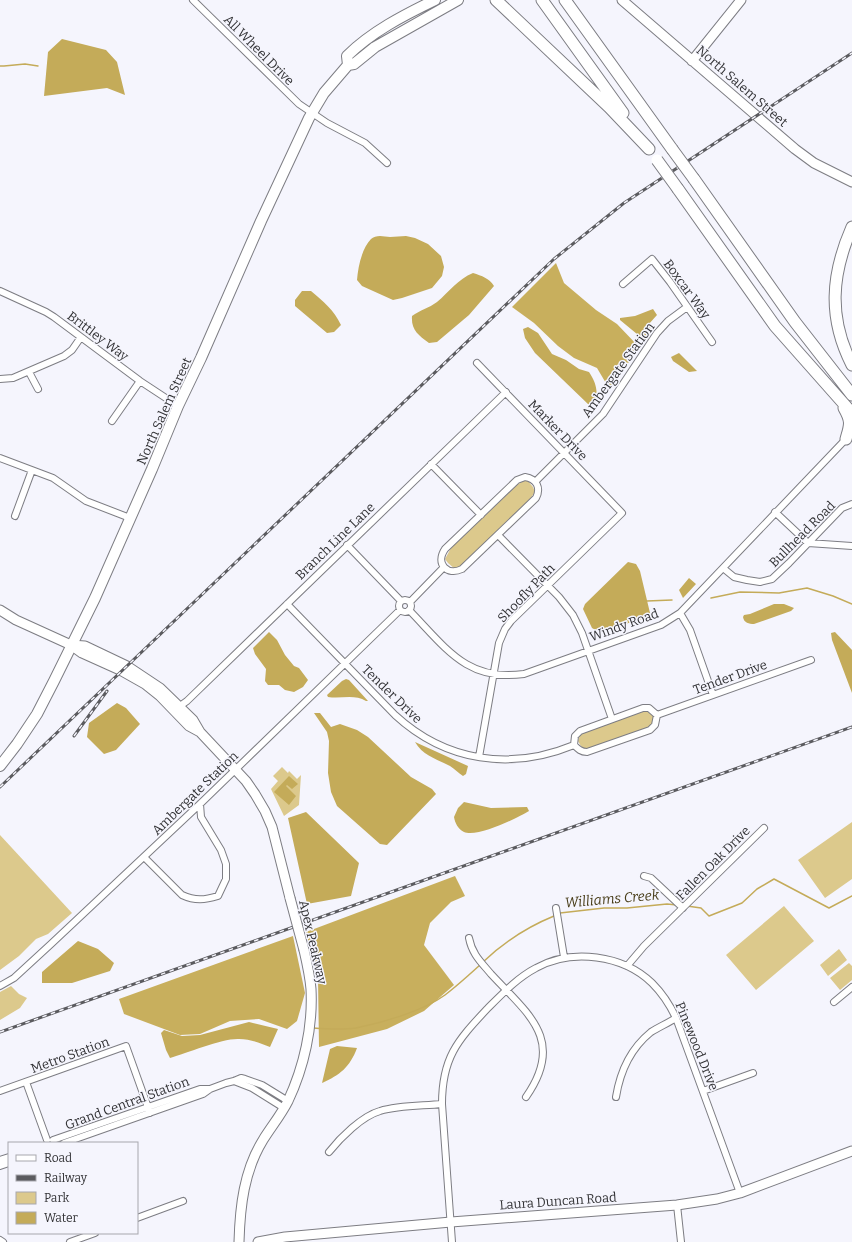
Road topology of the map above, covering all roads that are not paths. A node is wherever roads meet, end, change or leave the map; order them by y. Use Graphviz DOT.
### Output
graph roads {
  1 [pos="192,0"];
  2 [pos="435,0"];
  3 [pos="458,0"];
  4 [pos="496,0"];
  5 [pos="542,0"];
  6 [pos="565,0"];
  7 [pos="622,0"];
  8 [pos="741,0"];
  9 [pos="413,12"];
  10 [pos="374,47"];
  11 [pos="692,61"];
  12 [pos="348,65"];
  13 [pos="312,114"];
  14 [pos="649,149"];
  15 [pos="387,163"];
  16 [pos="852,182"];
  17 [pos="852,227"];
  18 [pos="623,284"];
  19 [pos="0,291"];
  20 [pos="687,307"];
  21 [pos="81,337"];
  22 [pos="712,342"];
  23 [pos="478,363"];
  24 [pos="852,364"];
  25 [pos="29,372"];
  26 [pos="0,379"];
  27 [pos="140,381"];
  28 [pos="38,389"];
  29 [pos="506,392"];
  30 [pos="852,395"];
  31 [pos="840,401"];
  32 [pos="178,406"];
  33 [pos="852,413"];
  34 [pos="112,421"];
  35 [pos="849,438"];
  36 [pos="564,453"];
  37 [pos="0,458"];
  38 [pos="431,464"];
  39 [pos="32,470"];
  40 [pos="536,481"];
  41 [pos="852,504"];
  42 [pos="775,512"];
  43 [pos="622,513"];
  44 [pos="15,516"];
  45 [pos="481,516"];
  46 [pos="130,518"];
  47 [pos="498,535"];
  48 [pos="808,543"];
  49 [pos="347,545"];
  50 [pos="852,546"];
  51 [pos="444,568"];
  52 [pos="723,568"];
  53 [pos="548,584"];
  54 [pos="401,601"];
  55 [pos="410,602"];
  56 [pos="287,604"];
  57 [pos="0,610"];
  58 [pos="400,610"];
  59 [pos="409,610"];
  60 [pos="680,613"];
  61 [pos="71,645"];
  62 [pos="588,650"];
  63 [pos="811,660"];
  64 [pos="345,664"];
  65 [pos="494,675"];
  66 [pos="713,695"];
  67 [pos="180,706"];
  68 [pos="658,715"];
  69 [pos="612,719"];
  70 [pos="200,732"];
  71 [pos="574,745"];
  72 [pos="479,757"];
  73 [pos="0,766"];
  74 [pos="235,769"];
  75 [pos="200,804"];
  76 [pos="764,828"];
  77 [pos="144,857"];
  78 [pos="644,876"];
  79 [pos="556,908"];
  80 [pos="683,908"];
  81 [pos="469,938"];
  82 [pos="564,957"];
  83 [pos="627,966"];
  84 [pos="0,986"];
  85 [pos="852,987"];
  86 [pos="506,990"];
  87 [pos="834,1002"];
  88 [pos="676,1018"];
  89 [pos="753,1073"];
  90 [pos="26,1082"];
  91 [pos="0,1091"];
  92 [pos="703,1091"];
  93 [pos="526,1096"];
  94 [pos="616,1097"];
  95 [pos="442,1104"];
  96 [pos="286,1105"];
  97 [pos="149,1110"];
  98 [pos="49,1141"];
  99 [pos="67,1142"];
  100 [pos="852,1151"];
  101 [pos="330,1152"];
  102 [pos="740,1193"];
  103 [pos="182,1201"];
  104 [pos="677,1205"];
  105 [pos="138,1218"];
  106 [pos="451,1222"];
  107 [pos="92,1234"];
  108 [pos="82,1238"];
  109 [pos="315,1238"];
  110 [pos="0,1240"];
  111 [pos="3,1242"];
  112 [pos="70,1242"];
  113 [pos="239,1242"];
  114 [pos="258,1242"];
  115 [pos="452,1242"];
  116 [pos="681,1242"];
  1 -- 13 [label="street, All Wheel Drive"];
  2 -- 9 [label="main road, North Salem Street"];
  3 -- 10 [label="main road, North Salem Street"];
  4 -- 14 [label="highway"];
  5 -- 14 [label="highway"];
  6 -- 30 [label="highway, bridge"];
  7 -- 11 [label="main road, North Salem Street"];
  8 -- 11 [label="main road"];
  9 -- 10 [label="main road"];
  9 -- 12 [label="main road, North Salem Street"];
  10 -- 12 [label="main road, North Salem Street"];
  11 -- 16 [label="main road, North Salem Street"];
  12 -- 13 [label="main road, North Salem Street"];
  13 -- 15 [label="street, All Wheel Drive"];
  13 -- 32 [label="main road, North Salem Street"];
  14 -- 31 [label="highway, bridge"];
  17 -- 24 [label="highway"];
  18 -- 20 [label="street, Boxcar Way"];
  19 -- 21 [label="street, Brittley Way"];
  20 -- 22 [label="street, Boxcar Way"];
  20 -- 36 [label="street, Ambergate Station"];
  21 -- 25 [label="street"];
  21 -- 27 [label="street, Brittley Way"];
  23 -- 29 [label="street, Marker Drive"];
  25 -- 26 [label="street"];
  25 -- 28 [label="street"];
  27 -- 32 [label="street, Brittley Way"];
  27 -- 34 [label="street"];
  29 -- 36 [label="street, Marker Drive"];
  29 -- 38 [label="street, Branch Line Lane"];
  31 -- 33 [label="highway"];
  31 -- 35 [label="highway"];
  32 -- 46 [label="main road, North Salem Street"];
  35 -- 42 [label="street, Windy Road"];
  36 -- 40 [label="street, Ambergate Station"];
  36 -- 43 [label="street, Marker Drive"];
  37 -- 39 [label="street"];
  38 -- 45 [label="street"];
  38 -- 49 [label="street, Branch Line Lane"];
  39 -- 44 [label="street"];
  39 -- 46 [label="street"];
  40 -- 45 [label="street"];
  40 -- 47 [label="street"];
  41 -- 48 [label="street, Bullhead Road"];
  42 -- 48 [label="street"];
  42 -- 52 [label="street, Windy Road"];
  43 -- 53 [label="street, Shoofly Path"];
  45 -- 51 [label="street"];
  46 -- 61 [label="main road, North Salem Street"];
  47 -- 51 [label="street"];
  47 -- 53 [label="street"];
  48 -- 50 [label="street"];
  48 -- 52 [label="street, Bullhead Road"];
  49 -- 54 [label="street"];
  49 -- 56 [label="street, Branch Line Lane"];
  51 -- 55 [label="street"];
  52 -- 60 [label="street, Windy Road"];
  53 -- 62 [label="street"];
  53 -- 65 [label="street, Shoofly Path"];
  54 -- 55 [label="street"];
  54 -- 58 [label="street"];
  55 -- 59 [label="street"];
  56 -- 64 [label="street, Tender Drive"];
  56 -- 67 [label="street, Branch Line Lane"];
  57 -- 61 [label="main road, Apex Peakway"];
  58 -- 59 [label="street"];
  58 -- 64 [label="street, Ambergate Station"];
  59 -- 65 [label="street, Windy Road"];
  60 -- 62 [label="street, Windy Road"];
  60 -- 66 [label="street"];
  61 -- 67 [label="main road, Apex Peakway"];
  61 -- 70 [label="main road, Apex Peakway"];
  61 -- 73 [label="main road, North Salem Street"];
  62 -- 65 [label="street, Windy Road"];
  62 -- 69 [label="street"];
  63 -- 66 [label="street, Tender Drive"];
  64 -- 72 [label="street, Tender Drive"];
  64 -- 74 [label="street, Ambergate Station"];
  65 -- 72 [label="street, Shoofly Path"];
  66 -- 68 [label="street, Tender Drive"];
  67 -- 70 [label="main road, Apex Peakway"];
  68 -- 69 [label="street"];
  68 -- 71 [label="street"];
  69 -- 71 [label="street"];
  70 -- 74 [label="main road, Apex Peakway"];
  71 -- 72 [label="street, Tender Drive"];
  74 -- 75 [label="street, Ambergate Station"];
  74 -- 96 [label="main road, Apex Peakway, bridge"];
  75 -- 77 [label="street, Ambergate Station"];
  75 -- 77 [label="street"];
  76 -- 80 [label="street, Fallen Oak Drive"];
  77 -- 84 [label="street, Ambergate Station"];
  78 -- 80 [label="street"];
  79 -- 82 [label="street"];
  80 -- 83 [label="street, Fallen Oak Drive"];
  81 -- 86 [label="street"];
  82 -- 83 [label="street, Pinewood Drive"];
  82 -- 86 [label="street, Pinewood Drive"];
  83 -- 88 [label="street, Pinewood Drive"];
  85 -- 87 [label="street"];
  86 -- 93 [label="street"];
  86 -- 95 [label="street, Pinewood Drive"];
  88 -- 92 [label="street, Pinewood Drive"];
  88 -- 94 [label="street"];
  89 -- 92 [label="street"];
  90 -- 91 [label="street, Metro Station"];
  90 -- 97 [label="street, Metro Station"];
  90 -- 98 [label="street"];
  92 -- 102 [label="street, Pinewood Drive"];
  95 -- 101 [label="street"];
  95 -- 106 [label="street, Pinewood Drive"];
  96 -- 97 [label="street, Grand Central Station"];
  96 -- 113 [label="main road, Apex Peakway"];
  97 -- 98 [label="street, Grand Central Station"];
  97 -- 99 [label="street, Grand Central Station"];
  100 -- 102 [label="main road, Laura Duncan Road"];
  102 -- 104 [label="main road, Laura Duncan Road"];
  103 -- 105 [label="street"];
  104 -- 106 [label="main road, Laura Duncan Road"];
  104 -- 116 [label="street"];
  106 -- 109 [label="main road, Laura Duncan Road"];
  106 -- 115 [label="street, Pinewood Drive"];
  107 -- 108 [label="street"];
  108 -- 112 [label="street"];
  109 -- 114 [label="main road, Laura Duncan Road"];
  110 -- 111 [label="street"];
}
